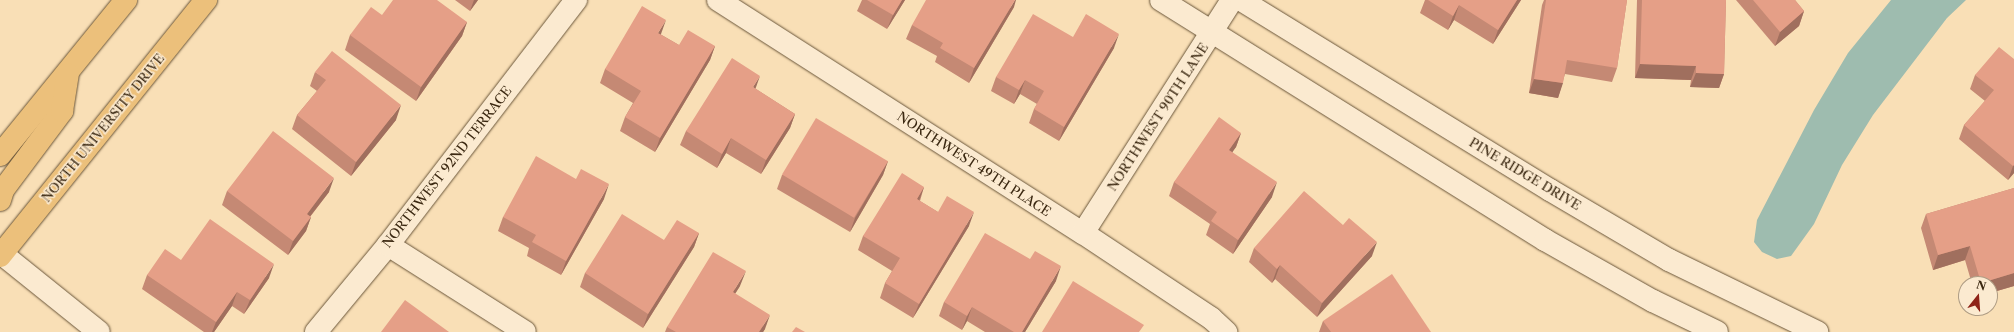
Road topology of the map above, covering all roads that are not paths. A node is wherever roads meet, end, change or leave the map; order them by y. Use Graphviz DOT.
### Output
graph roads {
  1 [pos="126,0"];
  2 [pos="206,0"];
  3 [pos="576,0"];
  4 [pos="718,0"];
  5 [pos="1161,0"];
  6 [pos="1232,0"];
  7 [pos="1241,0"];
  8 [pos="1212,33"];
  9 [pos="68,72"];
  10 [pos="0,155"];
  11 [pos="0,200"];
  12 [pos="1083,233"];
  13 [pos="388,245"];
  14 [pos="1,252"];
  15 [pos="99,332"];
  16 [pos="316,332"];
  17 [pos="525,332"];
  18 [pos="1226,332"];
  19 [pos="1717,332"];
  20 [pos="1817,332"];
  1 -- 9 [label="main road"];
  2 -- 14 [label="main road, NORTH UNIVERSITY DRIVE"];
  3 -- 13 [label="street, NORTHWEST 92ND TERRACE"];
  4 -- 12 [label="street, NORTHWEST 49TH PLACE"];
  5 -- 8 [label="street"];
  6 -- 8 [label="street, NORTHWEST 90TH LANE"];
  7 -- 20 [label="street, PINE RIDGE DRIVE"];
  8 -- 12 [label="street, NORTHWEST 90TH LANE"];
  8 -- 19 [label="street"];
  9 -- 10 [label="main road"];
  9 -- 11 [label="main road"];
  12 -- 18 [label="street, NORTHWEST 49TH PLACE"];
  13 -- 16 [label="street, NORTHWEST 92ND TERRACE"];
  13 -- 17 [label="street"];
  14 -- 15 [label="street"];
}
